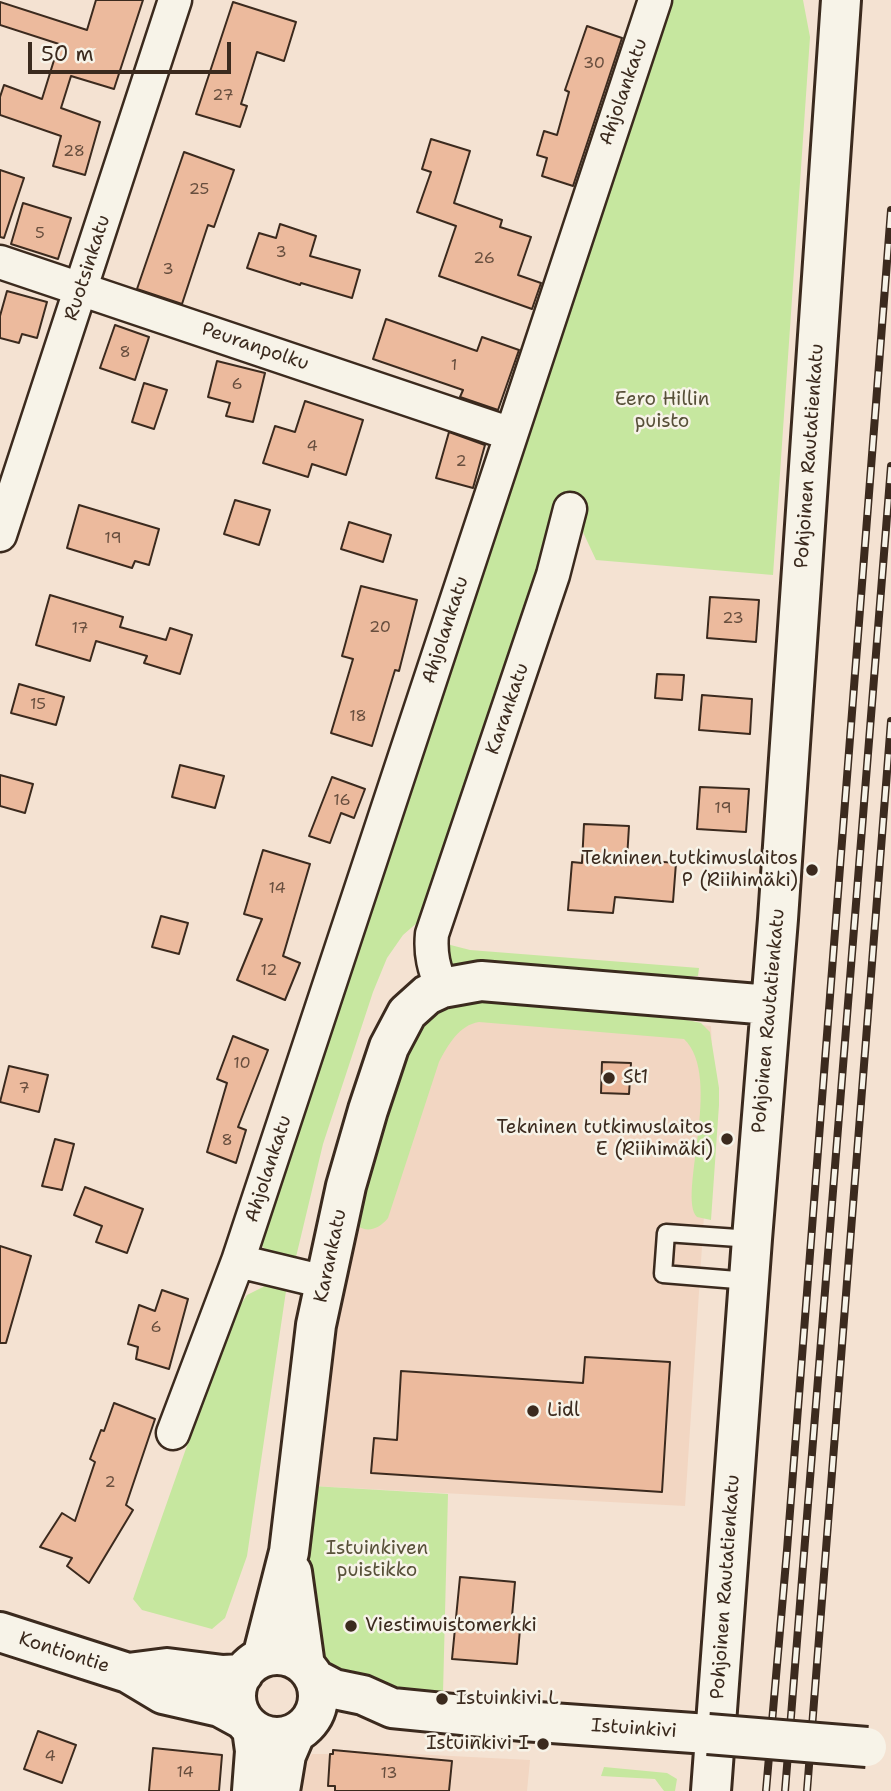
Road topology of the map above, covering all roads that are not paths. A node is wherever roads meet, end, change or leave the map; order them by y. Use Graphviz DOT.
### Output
graph roads {
  1 [pos="175,0"];
  2 [pos="655,0"];
  3 [pos="841,0"];
  4 [pos="0,262"];
  5 [pos="82,289"];
  6 [pos="511,434"];
  7 [pos="570,509"];
  8 [pos="0,535"];
  9 [pos="442,988"];
  10 [pos="770,1005"];
  11 [pos="752,1240"];
  12 [pos="238,1261"];
  13 [pos="749,1281"];
  14 [pos="325,1283"];
  15 [pos="173,1433"];
  16 [pos="289,1552"];
  17 [pos="0,1632"];
  18 [pos="252,1666"];
  19 [pos="128,1673"];
  20 [pos="310,1673"];
  21 [pos="392,1708"];
  22 [pos="247,1724"];
  23 [pos="303,1726"];
  24 [pos="878,1748"];
  25 [pos="252,1791"];
  26 [pos="280,1791"];
  27 [pos="711,1791"];
  1 -- 5 [label="street, Ruotsinkatu"];
  2 -- 6 [label="street, Ahjolankatu"];
  3 -- 10 [label="street, Pohjoinen Rautatienkatu"];
  4 -- 5 [label="street, Peuranpolku"];
  5 -- 6 [label="street, Peuranpolku"];
  5 -- 8 [label="street, Ruotsinkatu"];
  6 -- 12 [label="street, Ahjolankatu"];
  7 -- 9 [label="street, Karankatu"];
  9 -- 10 [label="street, Karankatu"];
  9 -- 14 [label="street, Karankatu"];
  10 -- 11 [label="street, Pohjoinen Rautatienkatu"];
  11 -- 13 [label="street, Pohjoinen Rautatienkatu"];
  11 -- 13 [label="lane"];
  12 -- 14 [label="street"];
  12 -- 15 [label="street, Ahjolankatu"];
  13 -- 27 [label="street, Pohjoinen Rautatienkatu"];
  14 -- 16 [label="street, Karankatu"];
  16 -- 18 [label="street, Karankatu"];
  16 -- 20 [label="street, Karankatu"];
  17 -- 19 [label="street, Kontiontie"];
  18 -- 19 [label="street, Kontiontie"];
  18 -- 20 [label="street"];
  18 -- 22 [label="street"];
  19 -- 22 [label="street, Kontiontie"];
  20 -- 21 [label="street, Istuinkivi"];
  20 -- 23 [label="street"];
  21 -- 23 [label="street, Istuinkivi"];
  21 -- 24 [label="street, Istuinkivi, bridge"];
  22 -- 23 [label="street"];
  22 -- 25 [label="street"];
  23 -- 26 [label="street"];
}
